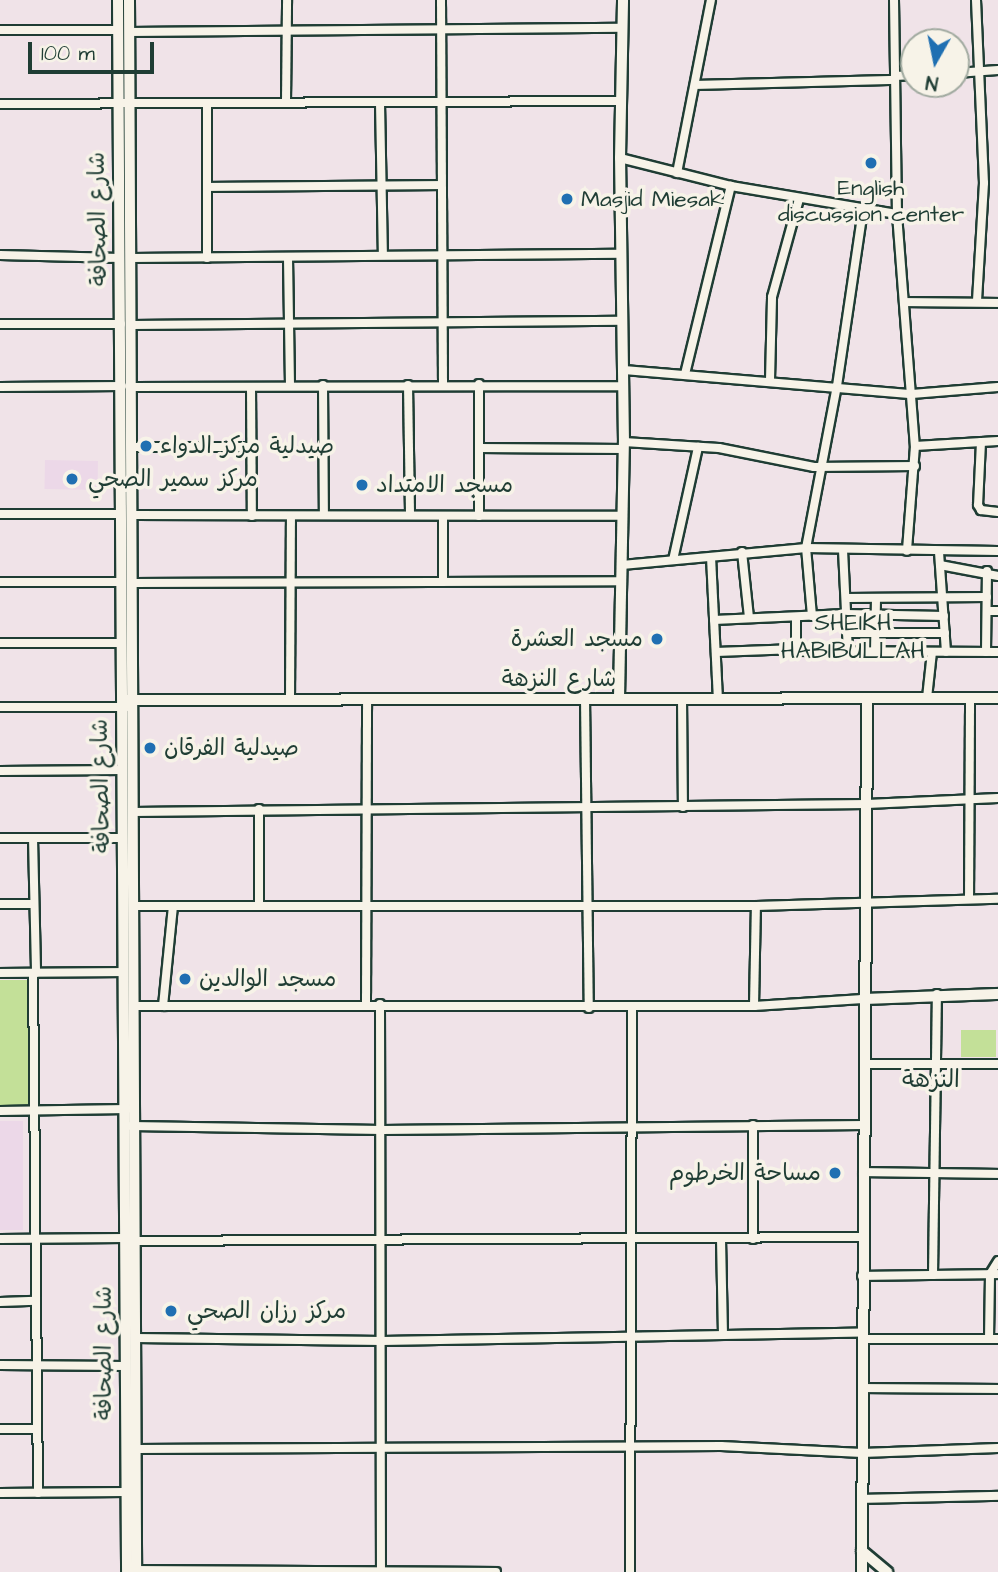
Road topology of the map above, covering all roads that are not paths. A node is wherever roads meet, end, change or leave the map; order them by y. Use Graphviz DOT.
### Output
graph roads {
  1 [pos="118,0"];
  2 [pos="129,0"];
  3 [pos="287,0"];
  4 [pos="440,0"];
  5 [pos="623,0"];
  6 [pos="711,0"];
  7 [pos="894,0"];
  8 [pos="975,0"];
  9 [pos="623,28"];
  10 [pos="0,30"];
  11 [pos="287,30"];
  12 [pos="124,31"];
  13 [pos="441,31"];
  14 [pos="998,70"];
  15 [pos="970,72"];
  16 [pos="978,72"];
  17 [pos="900,77"];
  18 [pos="895,78"];
  19 [pos="698,85"];
  20 [pos="441,101"];
  21 [pos="621,101"];
  22 [pos="130,103"];
  23 [pos="207,103"];
  24 [pos="286,103"];
  25 [pos="380,103"];
  26 [pos="0,104"];
  27 [pos="118,104"];
  28 [pos="620,158"];
  29 [pos="677,173"];
  30 [pos="441,185"];
  31 [pos="381,186"];
  32 [pos="731,186"];
  33 [pos="207,187"];
  34 [pos="799,199"];
  35 [pos="863,210"];
  36 [pos="897,214"];
  37 [pos="442,253"];
  38 [pos="621,254"];
  39 [pos="0,255"];
  40 [pos="383,255"];
  41 [pos="125,258"];
  42 [pos="207,258"];
  43 [pos="288,258"];
  44 [pos="904,302"];
  45 [pos="977,302"];
  46 [pos="998,303"];
  47 [pos="442,321"];
  48 [pos="623,321"];
  49 [pos="289,323"];
  50 [pos="0,324"];
  51 [pos="127,324"];
  52 [pos="624,370"];
  53 [pos="685,374"];
  54 [pos="770,380"];
  55 [pos="443,384"];
  56 [pos="479,384"];
  57 [pos="290,385"];
  58 [pos="323,385"];
  59 [pos="408,385"];
  60 [pos="127,386"];
  61 [pos="624,386"];
  62 [pos="837,386"];
  63 [pos="0,387"];
  64 [pos="251,387"];
  65 [pos="998,387"];
  66 [pos="912,394"];
  67 [pos="998,441"];
  68 [pos="981,442"];
  69 [pos="624,445"];
  70 [pos="915,446"];
  71 [pos="131,447"];
  72 [pos="251,447"];
  73 [pos="698,447"];
  74 [pos="479,448"];
  75 [pos="822,464"];
  76 [pos="915,466"];
  77 [pos="998,512"];
  78 [pos="0,514"];
  79 [pos="126,515"];
  80 [pos="324,515"];
  81 [pos="410,515"];
  82 [pos="252,516"];
  83 [pos="443,516"];
  84 [pos="479,516"];
  85 [pos="622,516"];
  86 [pos="291,517"];
  87 [pos="806,548"];
  88 [pos="844,550"];
  89 [pos="907,551"];
  90 [pos="998,551"];
  91 [pos="742,552"];
  92 [pos="939,552"];
  93 [pos="711,557"];
  94 [pos="673,560"];
  95 [pos="622,565"];
  96 [pos="940,565"];
  97 [pos="987,571"];
  98 [pos="998,576"];
  99 [pos="622,581"];
  100 [pos="0,582"];
  101 [pos="127,582"];
  102 [pos="443,582"];
  103 [pos="291,583"];
  104 [pos="987,597"];
  105 [pos="845,598"];
  106 [pos="876,598"];
  107 [pos="943,598"];
  108 [pos="986,611"];
  109 [pos="998,611"];
  110 [pos="846,614"];
  111 [pos="876,615"];
  112 [pos="812,616"];
  113 [pos="944,616"];
  114 [pos="796,617"];
  115 [pos="749,618"];
  116 [pos="714,620"];
  117 [pos="847,633"];
  118 [pos="875,633"];
  119 [pos="945,633"];
  120 [pos="0,643"];
  121 [pos="121,643"];
  122 [pos="797,649"];
  123 [pos="848,651"];
  124 [pos="875,651"];
  125 [pos="716,652"];
  126 [pos="932,652"];
  127 [pos="946,652"];
  128 [pos="986,652"];
  129 [pos="998,652"];
  130 [pos="584,698"];
  131 [pos="619,698"];
  132 [pos="682,698"];
  133 [pos="718,698"];
  134 [pos="867,698"];
  135 [pos="927,698"];
  136 [pos="970,698"];
  137 [pos="998,698"];
  138 [pos="290,699"];
  139 [pos="367,699"];
  140 [pos="120,703"];
  141 [pos="134,704"];
  142 [pos="0,707"];
  143 [pos="122,770"];
  144 [pos="0,771"];
  145 [pos="998,798"];
  146 [pos="968,799"];
  147 [pos="867,804"];
  148 [pos="683,807"];
  149 [pos="367,808"];
  150 [pos="586,808"];
  151 [pos="259,809"];
  152 [pos="132,812"];
  153 [pos="0,838"];
  154 [pos="33,838"];
  155 [pos="123,838"];
  156 [pos="969,899"];
  157 [pos="998,899"];
  158 [pos="866,901"];
  159 [pos="0,904"];
  160 [pos="34,904"];
  161 [pos="366,904"];
  162 [pos="259,905"];
  163 [pos="587,905"];
  164 [pos="133,906"];
  165 [pos="173,906"];
  166 [pos="756,906"];
  167 [pos="124,972"];
  168 [pos="0,973"];
  169 [pos="34,974"];
  170 [pos="937,994"];
  171 [pos="998,994"];
  172 [pos="863,999"];
  173 [pos="380,1004"];
  174 [pos="366,1005"];
  175 [pos="133,1006"];
  176 [pos="163,1006"];
  177 [pos="754,1006"];
  178 [pos="589,1007"];
  179 [pos="632,1007"];
  180 [pos="935,1063"];
  181 [pos="864,1064"];
  182 [pos="998,1064"];
  183 [pos="129,1109"];
  184 [pos="0,1111"];
  185 [pos="32,1111"];
  186 [pos="753,1125"];
  187 [pos="864,1125"];
  188 [pos="130,1126"];
  189 [pos="632,1127"];
  190 [pos="382,1130"];
  191 [pos="863,1172"];
  192 [pos="934,1172"];
  193 [pos="998,1174"];
  194 [pos="862,1237"];
  195 [pos="0,1239"];
  196 [pos="35,1239"];
  197 [pos="630,1239"];
  198 [pos="721,1239"];
  199 [pos="130,1240"];
  200 [pos="753,1240"];
  201 [pos="382,1241"];
  202 [pos="998,1261"];
  203 [pos="994,1274"];
  204 [pos="933,1275"];
  205 [pos="862,1276"];
  206 [pos="36,1301"];
  207 [pos="0,1302"];
  208 [pos="723,1334"];
  209 [pos="631,1335"];
  210 [pos="863,1336"];
  211 [pos="136,1338"];
  212 [pos="993,1339"];
  213 [pos="382,1341"];
  214 [pos="0,1365"];
  215 [pos="37,1365"];
  216 [pos="125,1366"];
  217 [pos="863,1388"];
  218 [pos="998,1389"];
  219 [pos="0,1429"];
  220 [pos="37,1429"];
  221 [pos="629,1446"];
  222 [pos="998,1448"];
  223 [pos="136,1449"];
  224 [pos="383,1451"];
  225 [pos="862,1453"];
  226 [pos="125,1492"];
  227 [pos="0,1493"];
  228 [pos="38,1493"];
  229 [pos="998,1496"];
  230 [pos="862,1499"];
  231 [pos="862,1551"];
  232 [pos="133,1571"];
  233 [pos="287,1571"];
  234 [pos="381,1571"];
  235 [pos="402,1572"];
  236 [pos="496,1572"];
  237 [pos="630,1572"];
  238 [pos="862,1572"];
  239 [pos="887,1572"];
  1 -- 12 [label="main road, شارع الصحافة"];
  2 -- 12 [label="main road, شارع الصحافة"];
  3 -- 11 [label="street"];
  4 -- 13 [label="street"];
  5 -- 9 [label="street"];
  6 -- 19 [label="street"];
  7 -- 18 [label="street"];
  8 -- 16 [label="street"];
  9 -- 13 [label="street"];
  9 -- 21 [label="street"];
  10 -- 12 [label="street"];
  11 -- 12 [label="street"];
  11 -- 13 [label="street"];
  11 -- 24 [label="street"];
  12 -- 22 [label="main road, شارع الصحافة"];
  12 -- 27 [label="main road, شارع الصحافة"];
  13 -- 20 [label="street"];
  14 -- 16 [label="street"];
  15 -- 16 [label="street"];
  16 -- 45 [label="street"];
  17 -- 18 [label="street"];
  18 -- 19 [label="street"];
  18 -- 36 [label="street"];
  19 -- 29 [label="street"];
  20 -- 21 [label="street"];
  20 -- 25 [label="street"];
  20 -- 30 [label="street"];
  21 -- 28 [label="street"];
  22 -- 23 [label="street"];
  22 -- 27 [label="street"];
  22 -- 41 [label="main road, شارع الصحافة"];
  23 -- 24 [label="street"];
  23 -- 33 [label="street"];
  24 -- 25 [label="street"];
  25 -- 31 [label="street"];
  26 -- 27 [label="street"];
  27 -- 41 [label="main road, شارع الصحافة"];
  28 -- 29 [label="street"];
  28 -- 38 [label="street"];
  29 -- 32 [label="street"];
  30 -- 31 [label="street"];
  30 -- 37 [label="street"];
  31 -- 33 [label="street"];
  31 -- 40 [label="street"];
  32 -- 34 [label="street"];
  32 -- 53 [label="street"];
  33 -- 42 [label="street"];
  34 -- 35 [label="street"];
  34 -- 54 [label="street"];
  35 -- 36 [label="street"];
  35 -- 62 [label="street"];
  36 -- 44 [label="street"];
  37 -- 38 [label="street"];
  37 -- 40 [label="street"];
  37 -- 47 [label="street"];
  38 -- 48 [label="street"];
  39 -- 41 [label="street"];
  40 -- 43 [label="street"];
  41 -- 42 [label="street"];
  41 -- 51 [label="main road, شارع الصحافة"];
  42 -- 43 [label="street"];
  43 -- 49 [label="street"];
  44 -- 45 [label="street"];
  44 -- 66 [label="street"];
  45 -- 46 [label="street"];
  47 -- 48 [label="street"];
  47 -- 49 [label="street"];
  47 -- 55 [label="street"];
  48 -- 52 [label="street"];
  49 -- 51 [label="street"];
  49 -- 57 [label="street"];
  50 -- 51 [label="street"];
  51 -- 60 [label="main road, شارع الصحافة"];
  52 -- 53 [label="street"];
  52 -- 61 [label="street"];
  53 -- 54 [label="street"];
  54 -- 62 [label="street"];
  55 -- 56 [label="street"];
  55 -- 59 [label="street"];
  56 -- 61 [label="street"];
  56 -- 74 [label="street"];
  57 -- 58 [label="street"];
  57 -- 64 [label="street"];
  58 -- 59 [label="street"];
  58 -- 80 [label="street"];
  59 -- 81 [label="street"];
  60 -- 63 [label="street"];
  60 -- 64 [label="street"];
  60 -- 71 [label="main road, شارع الصحافة"];
  60 -- 79 [label="main road, شارع الصحافة"];
  61 -- 69 [label="street"];
  62 -- 66 [label="street"];
  62 -- 75 [label="street"];
  64 -- 72 [label="street"];
  65 -- 66 [label="street"];
  66 -- 70 [label="street"];
  67 -- 68 [label="street"];
  68 -- 70 [label="street"];
  68 -- 77 [label="street"];
  69 -- 73 [label="street"];
  69 -- 74 [label="street"];
  69 -- 85 [label="street"];
  70 -- 76 [label="street"];
  71 -- 72 [label="street"];
  71 -- 79 [label="main road, شارع الصحافة"];
  72 -- 82 [label="street"];
  73 -- 75 [label="street"];
  73 -- 94 [label="street"];
  74 -- 84 [label="street"];
  75 -- 76 [label="street"];
  75 -- 87 [label="street"];
  76 -- 89 [label="street"];
  78 -- 79 [label="street"];
  79 -- 82 [label="street"];
  79 -- 101 [label="main road, شارع الصحافة"];
  80 -- 81 [label="street"];
  80 -- 86 [label="street"];
  81 -- 83 [label="street"];
  82 -- 86 [label="street"];
  83 -- 84 [label="street"];
  83 -- 102 [label="street"];
  84 -- 85 [label="street"];
  85 -- 95 [label="street"];
  86 -- 103 [label="street"];
  87 -- 88 [label="street"];
  87 -- 91 [label="street"];
  87 -- 112 [label="street"];
  88 -- 89 [label="street"];
  88 -- 105 [label="street"];
  89 -- 92 [label="street"];
  90 -- 92 [label="street"];
  91 -- 93 [label="street"];
  91 -- 115 [label="street"];
  92 -- 96 [label="street"];
  93 -- 94 [label="street"];
  93 -- 116 [label="street"];
  94 -- 95 [label="street"];
  95 -- 99 [label="street"];
  96 -- 97 [label="street"];
  96 -- 107 [label="street"];
  97 -- 98 [label="street"];
  97 -- 104 [label="street"];
  99 -- 102 [label="street"];
  99 -- 131 [label="street"];
  100 -- 101 [label="street"];
  101 -- 103 [label="street"];
  101 -- 121 [label="main road, شارع الصحافة"];
  101 -- 141 [label="main road, شارع الصحافة"];
  102 -- 103 [label="street"];
  103 -- 138 [label="street"];
  104 -- 107 [label="street"];
  104 -- 108 [label="street"];
  105 -- 106 [label="street"];
  105 -- 110 [label="street"];
  106 -- 107 [label="street"];
  106 -- 111 [label="street"];
  107 -- 113 [label="street"];
  108 -- 109 [label="street"];
  108 -- 128 [label="street"];
  110 -- 111 [label="street"];
  110 -- 112 [label="street"];
  110 -- 117 [label="street"];
  111 -- 113 [label="street"];
  111 -- 118 [label="street"];
  112 -- 114 [label="street"];
  113 -- 119 [label="street"];
  114 -- 115 [label="street"];
  114 -- 122 [label="street"];
  115 -- 116 [label="street"];
  116 -- 125 [label="street"];
  117 -- 118 [label="street"];
  117 -- 123 [label="street"];
  118 -- 119 [label="street"];
  118 -- 124 [label="street"];
  119 -- 127 [label="street"];
  120 -- 121 [label="street"];
  121 -- 140 [label="main road, شارع الصحافة"];
  122 -- 123 [label="street"];
  122 -- 125 [label="street"];
  123 -- 124 [label="street"];
  124 -- 126 [label="street"];
  125 -- 133 [label="street"];
  126 -- 127 [label="street"];
  126 -- 135 [label="street"];
  127 -- 128 [label="street"];
  128 -- 129 [label="street"];
  130 -- 131 [label="street, شارع النزهة"];
  130 -- 139 [label="street, شارع النزهة"];
  130 -- 150 [label="street"];
  131 -- 132 [label="street, شارع النزهة"];
  132 -- 133 [label="street, شارع النزهة"];
  132 -- 148 [label="street"];
  133 -- 134 [label="street, شارع النزهة"];
  134 -- 135 [label="street, شارع النزهة"];
  134 -- 147 [label="street"];
  135 -- 136 [label="street, شارع النزهة"];
  136 -- 137 [label="street, شارع النزهة"];
  136 -- 146 [label="street"];
  138 -- 139 [label="street, شارع النزهة"];
  138 -- 141 [label="street, شارع النزهة"];
  139 -- 149 [label="street"];
  140 -- 141 [label="street, شارع النزهة"];
  140 -- 142 [label="street"];
  140 -- 143 [label="main road, شارع الصحافة"];
  141 -- 152 [label="main road, شارع الصحافة"];
  143 -- 144 [label="street"];
  143 -- 155 [label="main road, شارع الصحافة"];
  145 -- 146 [label="street"];
  146 -- 147 [label="street"];
  146 -- 156 [label="street"];
  147 -- 148 [label="street"];
  147 -- 158 [label="street"];
  148 -- 150 [label="street"];
  149 -- 150 [label="street"];
  149 -- 151 [label="street"];
  149 -- 161 [label="street"];
  150 -- 163 [label="street"];
  151 -- 152 [label="street"];
  151 -- 162 [label="street"];
  152 -- 164 [label="main road, شارع الصحافة"];
  153 -- 154 [label="street"];
  154 -- 155 [label="street"];
  154 -- 160 [label="street"];
  155 -- 167 [label="main road, شارع الصحافة"];
  156 -- 157 [label="street"];
  156 -- 158 [label="street"];
  158 -- 166 [label="street"];
  158 -- 172 [label="street"];
  159 -- 160 [label="street"];
  160 -- 169 [label="street"];
  161 -- 162 [label="street"];
  161 -- 163 [label="street"];
  161 -- 174 [label="street"];
  162 -- 165 [label="street"];
  163 -- 166 [label="street"];
  163 -- 178 [label="street"];
  164 -- 165 [label="street"];
  164 -- 175 [label="main road, شارع الصحافة"];
  165 -- 176 [label="street"];
  166 -- 177 [label="street"];
  167 -- 169 [label="street"];
  167 -- 183 [label="main road, شارع الصحافة"];
  168 -- 169 [label="street"];
  169 -- 185 [label="street"];
  170 -- 171 [label="street"];
  170 -- 172 [label="street"];
  170 -- 180 [label="street"];
  172 -- 177 [label="street"];
  172 -- 181 [label="street"];
  173 -- 174 [label="street"];
  173 -- 178 [label="street"];
  173 -- 190 [label="street"];
  174 -- 176 [label="street"];
  175 -- 176 [label="street"];
  175 -- 183 [label="main road, شارع الصحافة"];
  177 -- 179 [label="street"];
  178 -- 179 [label="street"];
  179 -- 189 [label="street"];
  180 -- 181 [label="street"];
  180 -- 182 [label="street"];
  180 -- 192 [label="street"];
  181 -- 187 [label="street"];
  183 -- 185 [label="street"];
  183 -- 188 [label="main road, شارع الصحافة"];
  184 -- 185 [label="street"];
  185 -- 196 [label="street"];
  186 -- 187 [label="street"];
  186 -- 189 [label="street"];
  186 -- 200 [label="street"];
  187 -- 191 [label="street"];
  188 -- 190 [label="street"];
  188 -- 199 [label="main road, شارع الصحافة"];
  189 -- 190 [label="street"];
  189 -- 197 [label="street"];
  190 -- 201 [label="street"];
  191 -- 192 [label="street"];
  191 -- 194 [label="street"];
  192 -- 193 [label="street"];
  192 -- 204 [label="street"];
  194 -- 200 [label="street"];
  194 -- 205 [label="street"];
  195 -- 196 [label="street"];
  196 -- 199 [label="street"];
  196 -- 206 [label="street"];
  197 -- 198 [label="street"];
  197 -- 201 [label="street"];
  197 -- 209 [label="street"];
  198 -- 200 [label="street"];
  198 -- 208 [label="street"];
  199 -- 201 [label="street"];
  199 -- 211 [label="main road, شارع الصحافة"];
  199 -- 216 [label="main road, شارع الصحافة"];
  201 -- 213 [label="street"];
  202 -- 203 [label="street"];
  203 -- 204 [label="street"];
  203 -- 212 [label="street"];
  204 -- 205 [label="street"];
  205 -- 210 [label="street"];
  206 -- 207 [label="street"];
  206 -- 215 [label="street"];
  208 -- 209 [label="street"];
  208 -- 210 [label="street"];
  209 -- 213 [label="street"];
  209 -- 221 [label="street"];
  210 -- 212 [label="street"];
  210 -- 217 [label="street"];
  211 -- 213 [label="street"];
  211 -- 223 [label="main road, شارع الصحافة"];
  213 -- 224 [label="street"];
  214 -- 215 [label="street"];
  215 -- 216 [label="street"];
  215 -- 220 [label="street"];
  216 -- 226 [label="main road, شارع الصحافة"];
  217 -- 218 [label="street"];
  217 -- 225 [label="street"];
  219 -- 220 [label="street"];
  220 -- 228 [label="street"];
  221 -- 224 [label="street"];
  221 -- 225 [label="street"];
  221 -- 237 [label="street"];
  222 -- 225 [label="street"];
  223 -- 224 [label="street"];
  223 -- 232 [label="main road, شارع الصحافة"];
  224 -- 234 [label="street"];
  225 -- 230 [label="street"];
  226 -- 228 [label="street"];
  226 -- 232 [label="main road, شارع الصحافة"];
  227 -- 228 [label="street"];
  229 -- 230 [label="street"];
  230 -- 231 [label="street"];
  231 -- 238 [label="street"];
  231 -- 239 [label="main road"];
  232 -- 233 [label="street"];
  233 -- 234 [label="street"];
  234 -- 235 [label="street"];
  235 -- 236 [label="street"];
}
